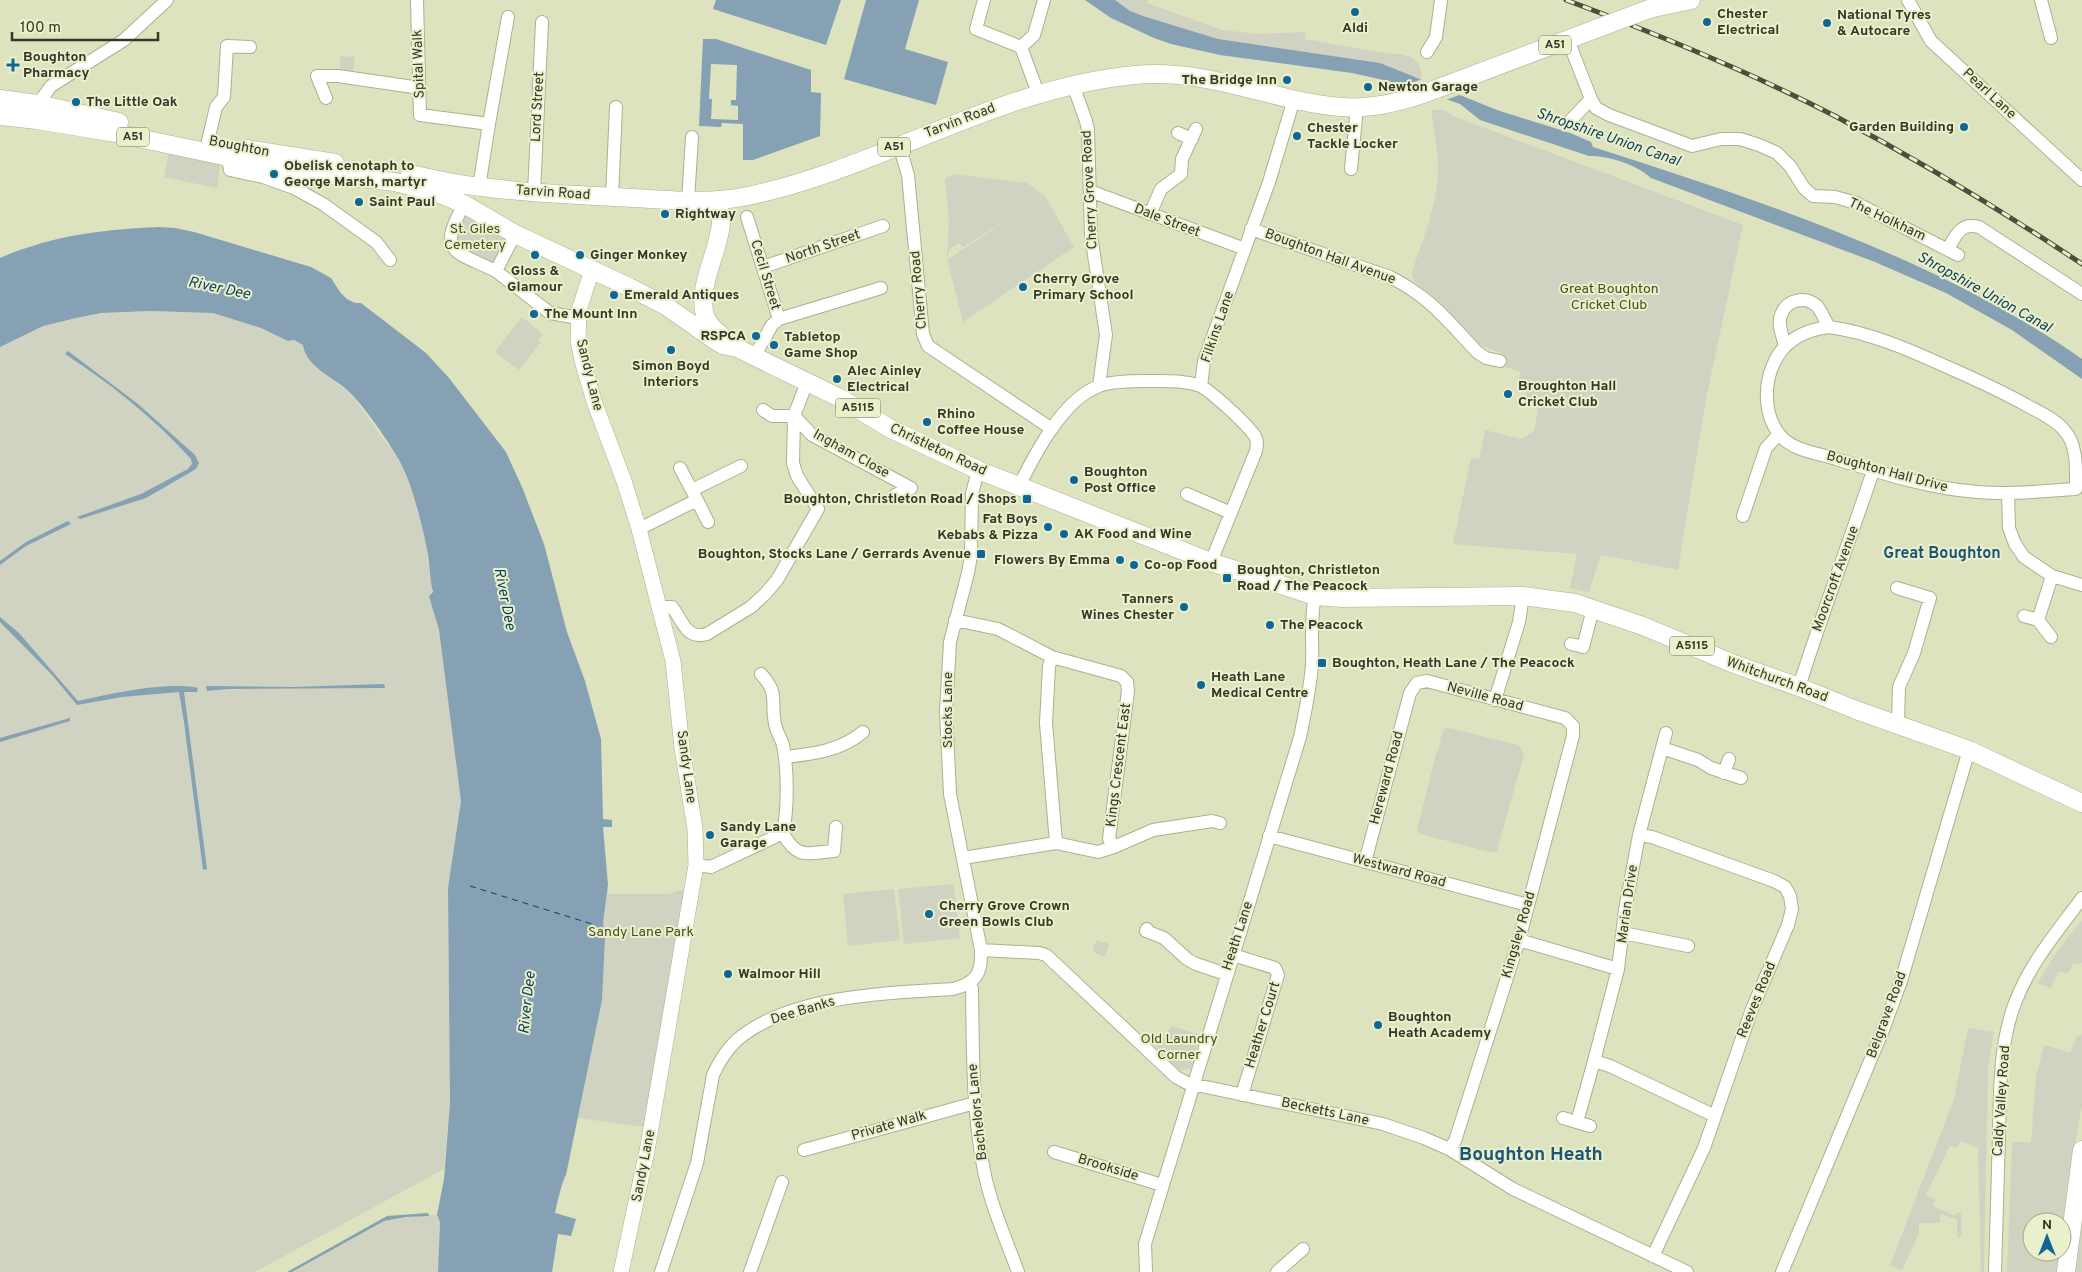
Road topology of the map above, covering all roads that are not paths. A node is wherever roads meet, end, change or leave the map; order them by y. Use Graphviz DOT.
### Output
graph roads {
  1 [pos="167,0"];
  2 [pos="417,0"];
  3 [pos="984,0"];
  4 [pos="1044,0"];
  5 [pos="1441,0"];
  6 [pos="1691,0"];
  7 [pos="1908,0"];
  8 [pos="2041,0"];
  9 [pos="508,17"];
  10 [pos="542,22"];
  11 [pos="2051,38"];
  12 [pos="1568,40"];
  13 [pos="250,47"];
  14 [pos="1021,47"];
  15 [pos="1427,52"];
  16 [pos="1073,85"];
  17 [pos="420,88"];
  18 [pos="1038,93"];
  19 [pos="326,98"];
  20 [pos="1294,99"];
  21 [pos="1591,99"];
  22 [pos="0,100"];
  23 [pos="1357,107"];
  24 [pos="616,108"];
  25 [pos="38,112"];
  26 [pos="0,116"];
  27 [pos="1571,120"];
  28 [pos="489,124"];
  29 [pos="1178,132"];
  30 [pos="692,137"];
  31 [pos="208,141"];
  32 [pos="899,144"];
  33 [pos="228,157"];
  34 [pos="1356,164"];
  35 [pos="2082,180"];
  36 [pos="479,187"];
  37 [pos="1090,191"];
  38 [pos="534,192"];
  39 [pos="749,196"];
  40 [pos="612,197"];
  41 [pos="688,201"];
  42 [pos="709,201"];
  43 [pos="469,207"];
  44 [pos="1150,214"];
  45 [pos="747,217"];
  46 [pos="883,226"];
  47 [pos="1251,229"];
  48 [pos="720,231"];
  49 [pos="515,234"];
  50 [pos="1245,250"];
  51 [pos="390,260"];
  52 [pos="764,268"];
  53 [pos="592,270"];
  54 [pos="496,271"];
  55 [pos="881,288"];
  56 [pos="704,293"];
  57 [pos="2082,294"];
  58 [pos="666,306"];
  59 [pos="578,318"];
  60 [pos="779,319"];
  61 [pos="1829,327"];
  62 [pos="1785,346"];
  63 [pos="737,348"];
  64 [pos="754,357"];
  65 [pos="1500,361"];
  66 [pos="807,382"];
  67 [pos="1099,386"];
  68 [pos="1201,386"];
  69 [pos="763,410"];
  70 [pos="794,416"];
  71 [pos="1052,429"];
  72 [pos="1779,434"];
  73 [pos="741,466"];
  74 [pos="680,468"];
  75 [pos="978,470"];
  76 [pos="1873,471"];
  77 [pos="1019,486"];
  78 [pos="2079,489"];
  79 [pos="2008,493"];
  80 [pos="1187,494"];
  81 [pos="695,495"];
  82 [pos="895,495"];
  83 [pos="1231,513"];
  84 [pos="1742,516"];
  85 [pos="708,522"];
  86 [pos="639,529"];
  87 [pos="1211,562"];
  88 [pos="2052,576"];
  89 [pos="2082,585"];
  90 [pos="1897,588"];
  91 [pos="1315,596"];
  92 [pos="1523,596"];
  93 [pos="1404,597"];
  94 [pos="660,607"];
  95 [pos="1593,609"];
  96 [pos="2024,616"];
  97 [pos="955,620"];
  98 [pos="2038,620"];
  99 [pos="2052,637"];
  100 [pos="1571,644"];
  101 [pos="1052,656"];
  102 [pos="761,674"];
  103 [pos="1799,687"];
  104 [pos="1410,693"];
  105 [pos="1495,700"];
  106 [pos="1565,718"];
  107 [pos="1898,723"];
  108 [pos="1666,733"];
  109 [pos="858,740"];
  110 [pos="1662,748"];
  111 [pos="1969,750"];
  112 [pos="785,756"];
  113 [pos="1729,759"];
  114 [pos="1724,773"];
  115 [pos="1741,778"];
  116 [pos="2082,803"];
  117 [pos="1215,826"];
  118 [pos="836,827"];
  119 [pos="783,833"];
  120 [pos="1639,835"];
  121 [pos="1269,836"];
  122 [pos="1056,843"];
  123 [pos="1114,847"];
  124 [pos="962,858"];
  125 [pos="1365,862"];
  126 [pos="696,866"];
  127 [pos="2082,898"];
  128 [pos="1528,905"];
  129 [pos="2082,908"];
  130 [pos="2068,917"];
  131 [pos="1146,930"];
  132 [pos="1623,933"];
  133 [pos="1519,940"];
  134 [pos="1688,946"];
  135 [pos="980,950"];
  136 [pos="1233,955"];
  137 [pos="1618,969"];
  138 [pos="1226,974"];
  139 [pos="970,983"];
  140 [pos="1594,1061"];
  141 [pos="1194,1086"];
  142 [pos="1242,1095"];
  143 [pos="975,1103"];
  144 [pos="1715,1116"];
  145 [pos="1564,1118"];
  146 [pos="1577,1122"];
  147 [pos="1590,1126"];
  148 [pos="804,1150"];
  149 [pos="1449,1150"];
  150 [pos="2082,1150"];
  151 [pos="1054,1152"];
  152 [pos="782,1182"];
  153 [pos="1162,1185"];
  154 [pos="1303,1250"];
  155 [pos="1653,1256"];
  156 [pos="621,1272"];
  157 [pos="660,1272"];
  158 [pos="750,1272"];
  159 [pos="1018,1272"];
  160 [pos="1146,1272"];
  161 [pos="1277,1272"];
  162 [pos="1687,1272"];
  163 [pos="1782,1272"];
  164 [pos="1995,1272"];
  165 [pos="2066,1272"];
  1 -- 25 [label="street"];
  2 -- 17 [label="street, Spital Walk"];
  3 -- 14 [label="street"];
  4 -- 14 [label="street"];
  5 -- 15 [label="street"];
  6 -- 12 [label="highway, A51, bridge"];
  7 -- 35 [label="street, Pearl Lane"];
  8 -- 11 [label="street"];
  9 -- 28 [label="street"];
  10 -- 38 [label="street, Lord Street"];
  12 -- 21 [label="street, The Holkham"];
  12 -- 23 [label="highway, Tarvin Road / A51"];
  13 -- 31 [label="street"];
  14 -- 18 [label="street"];
  16 -- 18 [label="highway, Tarvin Road / A51"];
  16 -- 20 [label="highway, Tarvin Road / A51"];
  16 -- 37 [label="street, Cherry Grove Road"];
  17 -- 19 [label="street"];
  17 -- 28 [label="street, Spital Walk"];
  18 -- 32 [label="highway, Tarvin Road / A51"];
  20 -- 23 [label="highway, Tarvin Road / A51"];
  20 -- 47 [label="street, Filkins Lane"];
  21 -- 27 [label="street"];
  21 -- 57 [label="street, The Holkham"];
  22 -- 25 [label="highway, Boughton / A51"];
  23 -- 34 [label="street"];
  24 -- 40 [label="street"];
  25 -- 26 [label="highway, Boughton / A51"];
  25 -- 31 [label="highway, Boughton / A51"];
  25 -- 33 [label="highway, Boughton / A51"];
  28 -- 36 [label="street"];
  29 -- 44 [label="street"];
  30 -- 41 [label="street"];
  31 -- 36 [label="highway, Boughton / A51"];
  32 -- 39 [label="highway, Tarvin Road / A51"];
  32 -- 71 [label="street, Cherry Road"];
  33 -- 43 [label="highway, Boughton / A51"];
  33 -- 51 [label="street"];
  36 -- 38 [label="highway, Tarvin Road / A51"];
  36 -- 43 [label="highway"];
  37 -- 44 [label="street, Dale Street"];
  37 -- 67 [label="street, Cherry Grove Road"];
  38 -- 40 [label="highway, Tarvin Road / A51"];
  39 -- 42 [label="highway, Tarvin Road / A51"];
  39 -- 48 [label="highway"];
  40 -- 41 [label="highway, Tarvin Road / A51"];
  41 -- 42 [label="highway, Tarvin Road / A51"];
  42 -- 48 [label="highway"];
  43 -- 49 [label="highway, Christleton Road / A51"];
  43 -- 54 [label="street"];
  44 -- 50 [label="street, Dale Street"];
  45 -- 52 [label="street, Cecil Street"];
  46 -- 52 [label="street, North Street"];
  47 -- 50 [label="street, Filkins Lane"];
  47 -- 65 [label="street, Boughton Hall Avenue"];
  48 -- 56 [label="highway"];
  49 -- 53 [label="highway, Christleton Road / A51"];
  49 -- 54 [label="street"];
  50 -- 68 [label="street, Filkins Lane"];
  52 -- 60 [label="street, Cecil Street"];
  53 -- 58 [label="highway, Christleton Road / A51"];
  53 -- 59 [label="main road, Sandy Lane"];
  54 -- 59 [label="street"];
  55 -- 60 [label="street"];
  56 -- 58 [label="highway, A51"];
  56 -- 63 [label="highway, A5115"];
  58 -- 63 [label="highway, Christleton Road / A5115"];
  59 -- 86 [label="main road, Sandy Lane"];
  60 -- 64 [label="street, Cecil Street"];
  61 -- 62 [label="street, Boughton Hall Drive"];
  61 -- 62 [label="street"];
  61 -- 78 [label="street, Boughton Hall Drive"];
  62 -- 72 [label="street, Boughton Hall Drive"];
  63 -- 64 [label="highway, Christleton Road / A5115"];
  64 -- 66 [label="highway, Christleton Road / A5115"];
  66 -- 70 [label="street"];
  66 -- 75 [label="highway, Christleton Road / A5115"];
  67 -- 68 [label="street"];
  67 -- 71 [label="street"];
  68 -- 83 [label="street"];
  69 -- 70 [label="street"];
  70 -- 82 [label="street, Ingham Close"];
  70 -- 94 [label="street"];
  71 -- 77 [label="street"];
  72 -- 76 [label="street, Boughton Hall Drive"];
  72 -- 84 [label="street"];
  73 -- 81 [label="street"];
  74 -- 81 [label="street"];
  75 -- 77 [label="highway, Christleton Road / A5115"];
  75 -- 97 [label="street, Stocks Lane"];
  76 -- 79 [label="street, Boughton Hall Drive"];
  76 -- 103 [label="street, Moorcroft Avenue"];
  77 -- 87 [label="highway, Christleton Road / A5115"];
  78 -- 79 [label="street, Boughton Hall Drive"];
  79 -- 88 [label="street"];
  80 -- 83 [label="street"];
  81 -- 85 [label="street"];
  81 -- 86 [label="street"];
  83 -- 87 [label="street"];
  86 -- 94 [label="main road, Sandy Lane"];
  87 -- 91 [label="highway, Christleton Road / A5115"];
  88 -- 89 [label="street"];
  88 -- 98 [label="street"];
  90 -- 107 [label="street"];
  91 -- 93 [label="highway, Christleton Road / A5115"];
  91 -- 121 [label="street, Heath Lane"];
  92 -- 93 [label="highway, Whitchurch Road / A5115"];
  92 -- 95 [label="highway, Whitchurch Road / A5115"];
  92 -- 105 [label="street"];
  94 -- 126 [label="main road, Sandy Lane"];
  95 -- 100 [label="street"];
  95 -- 103 [label="highway, Whitchurch Road / A5115"];
  96 -- 98 [label="street"];
  97 -- 101 [label="street"];
  97 -- 124 [label="street, Stocks Lane"];
  98 -- 99 [label="street"];
  101 -- 122 [label="street"];
  101 -- 123 [label="street, Kings Crescent East"];
  102 -- 112 [label="street"];
  103 -- 107 [label="highway, Whitchurch Road / A5115"];
  104 -- 105 [label="street, Neville Road"];
  104 -- 125 [label="street, Hereward Road"];
  105 -- 106 [label="street, Neville Road"];
  106 -- 128 [label="street, Kingsley Road"];
  107 -- 111 [label="highway, Whitchurch Road / A5115"];
  108 -- 110 [label="street, Marian Drive"];
  109 -- 112 [label="street"];
  110 -- 114 [label="street"];
  110 -- 120 [label="street, Marian Drive"];
  111 -- 116 [label="highway, Whitchurch Road / A5115"];
  111 -- 163 [label="street, Belgrave Road"];
  112 -- 119 [label="street"];
  113 -- 114 [label="street"];
  114 -- 115 [label="street"];
  117 -- 123 [label="street"];
  118 -- 119 [label="street"];
  119 -- 126 [label="street"];
  120 -- 132 [label="street, Marian Drive"];
  120 -- 144 [label="street, Reeves Road"];
  121 -- 125 [label="street, Westward Road"];
  121 -- 136 [label="street, Heath Lane"];
  122 -- 123 [label="street"];
  122 -- 124 [label="street"];
  124 -- 135 [label="street, Stocks Lane"];
  125 -- 128 [label="street, Westward Road"];
  126 -- 156 [label="main road, Sandy Lane"];
  127 -- 130 [label="street, Caldy Valley Road"];
  128 -- 133 [label="street, Kingsley Road"];
  129 -- 130 [label="street, Caldy Valley Road"];
  130 -- 164 [label="street, Caldy Valley Road"];
  131 -- 138 [label="street"];
  132 -- 134 [label="street"];
  132 -- 137 [label="street, Marian Drive"];
  133 -- 137 [label="street"];
  133 -- 149 [label="street, Kingsley Road"];
  135 -- 139 [label="street"];
  135 -- 141 [label="street, Becketts Lane"];
  136 -- 138 [label="street, Heath Lane"];
  136 -- 142 [label="street, Heather Court"];
  137 -- 140 [label="street, Marian Drive"];
  138 -- 141 [label="street, Heath Lane"];
  139 -- 143 [label="street, Bachelors Lane"];
  139 -- 157 [label="street, Dee Banks"];
  140 -- 144 [label="street"];
  140 -- 146 [label="street, Marian Drive"];
  141 -- 142 [label="street, Becketts Lane"];
  141 -- 153 [label="street, Heath Lane"];
  142 -- 149 [label="street, Becketts Lane"];
  143 -- 148 [label="street, Private Walk"];
  143 -- 159 [label="street, Bachelors Lane"];
  144 -- 155 [label="street, Reeves Road"];
  145 -- 146 [label="street"];
  146 -- 147 [label="street"];
  149 -- 155 [label="street, Becketts Lane"];
  150 -- 165 [label="highway"];
  151 -- 153 [label="street, Brookside"];
  152 -- 158 [label="street"];
  153 -- 160 [label="street, Heath Lane"];
  154 -- 161 [label="street"];
  155 -- 162 [label="street, Becketts Lane"];
}
